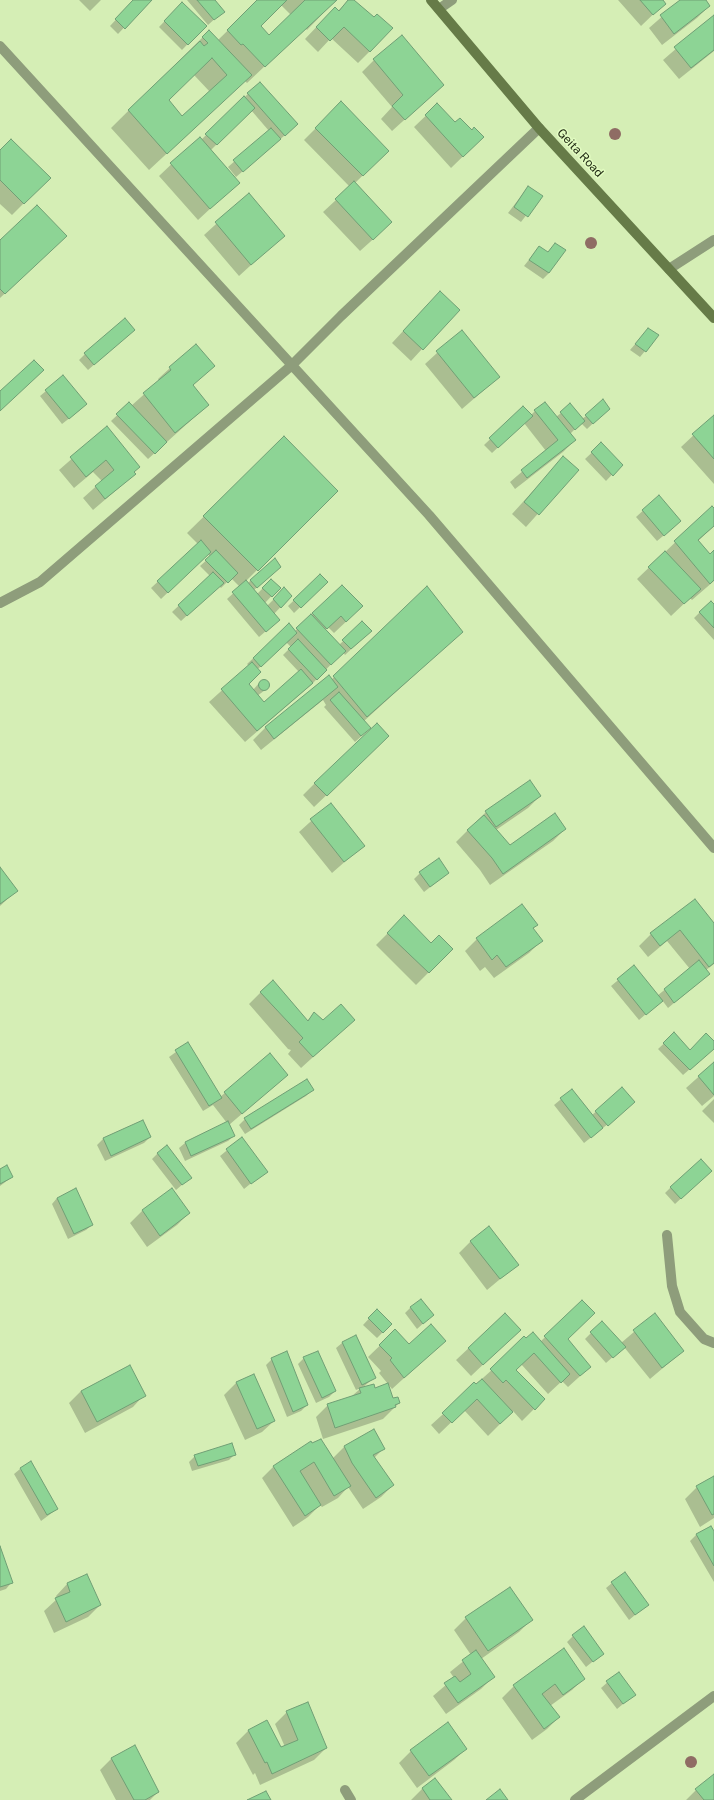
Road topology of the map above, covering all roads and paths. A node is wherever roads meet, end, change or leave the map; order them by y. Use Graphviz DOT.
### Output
graph roads {
  1 [pos="431,0"];
  2 [pos="452,0"];
  3 [pos="439,9"];
  4 [pos="0,46"];
  5 [pos="539,128"];
  6 [pos="714,240"];
  7 [pos="669,269"];
  8 [pos="714,318"];
  9 [pos="292,365"];
  10 [pos="0,603"];
  11 [pos="714,848"];
  12 [pos="667,1235"];
  13 [pos="714,1343"];
  14 [pos="714,1696"];
  15 [pos="345,1790"];
  16 [pos="351,1800"];
  17 [pos="575,1800"];
  1 -- 3 [label="main road, Geita Road"];
  2 -- 3 [label="street"];
  3 -- 5 [label="main road, Geita Road"];
  4 -- 9 [label="street"];
  5 -- 7 [label="main road, Geita Road"];
  5 -- 9 [label="street"];
  6 -- 7 [label="street"];
  7 -- 8 [label="main road, Geita Road"];
  9 -- 10 [label="street"];
  9 -- 11 [label="street"];
  12 -- 13 [label="street"];
  14 -- 17 [label="street"];
  15 -- 16 [label="street"];
}
